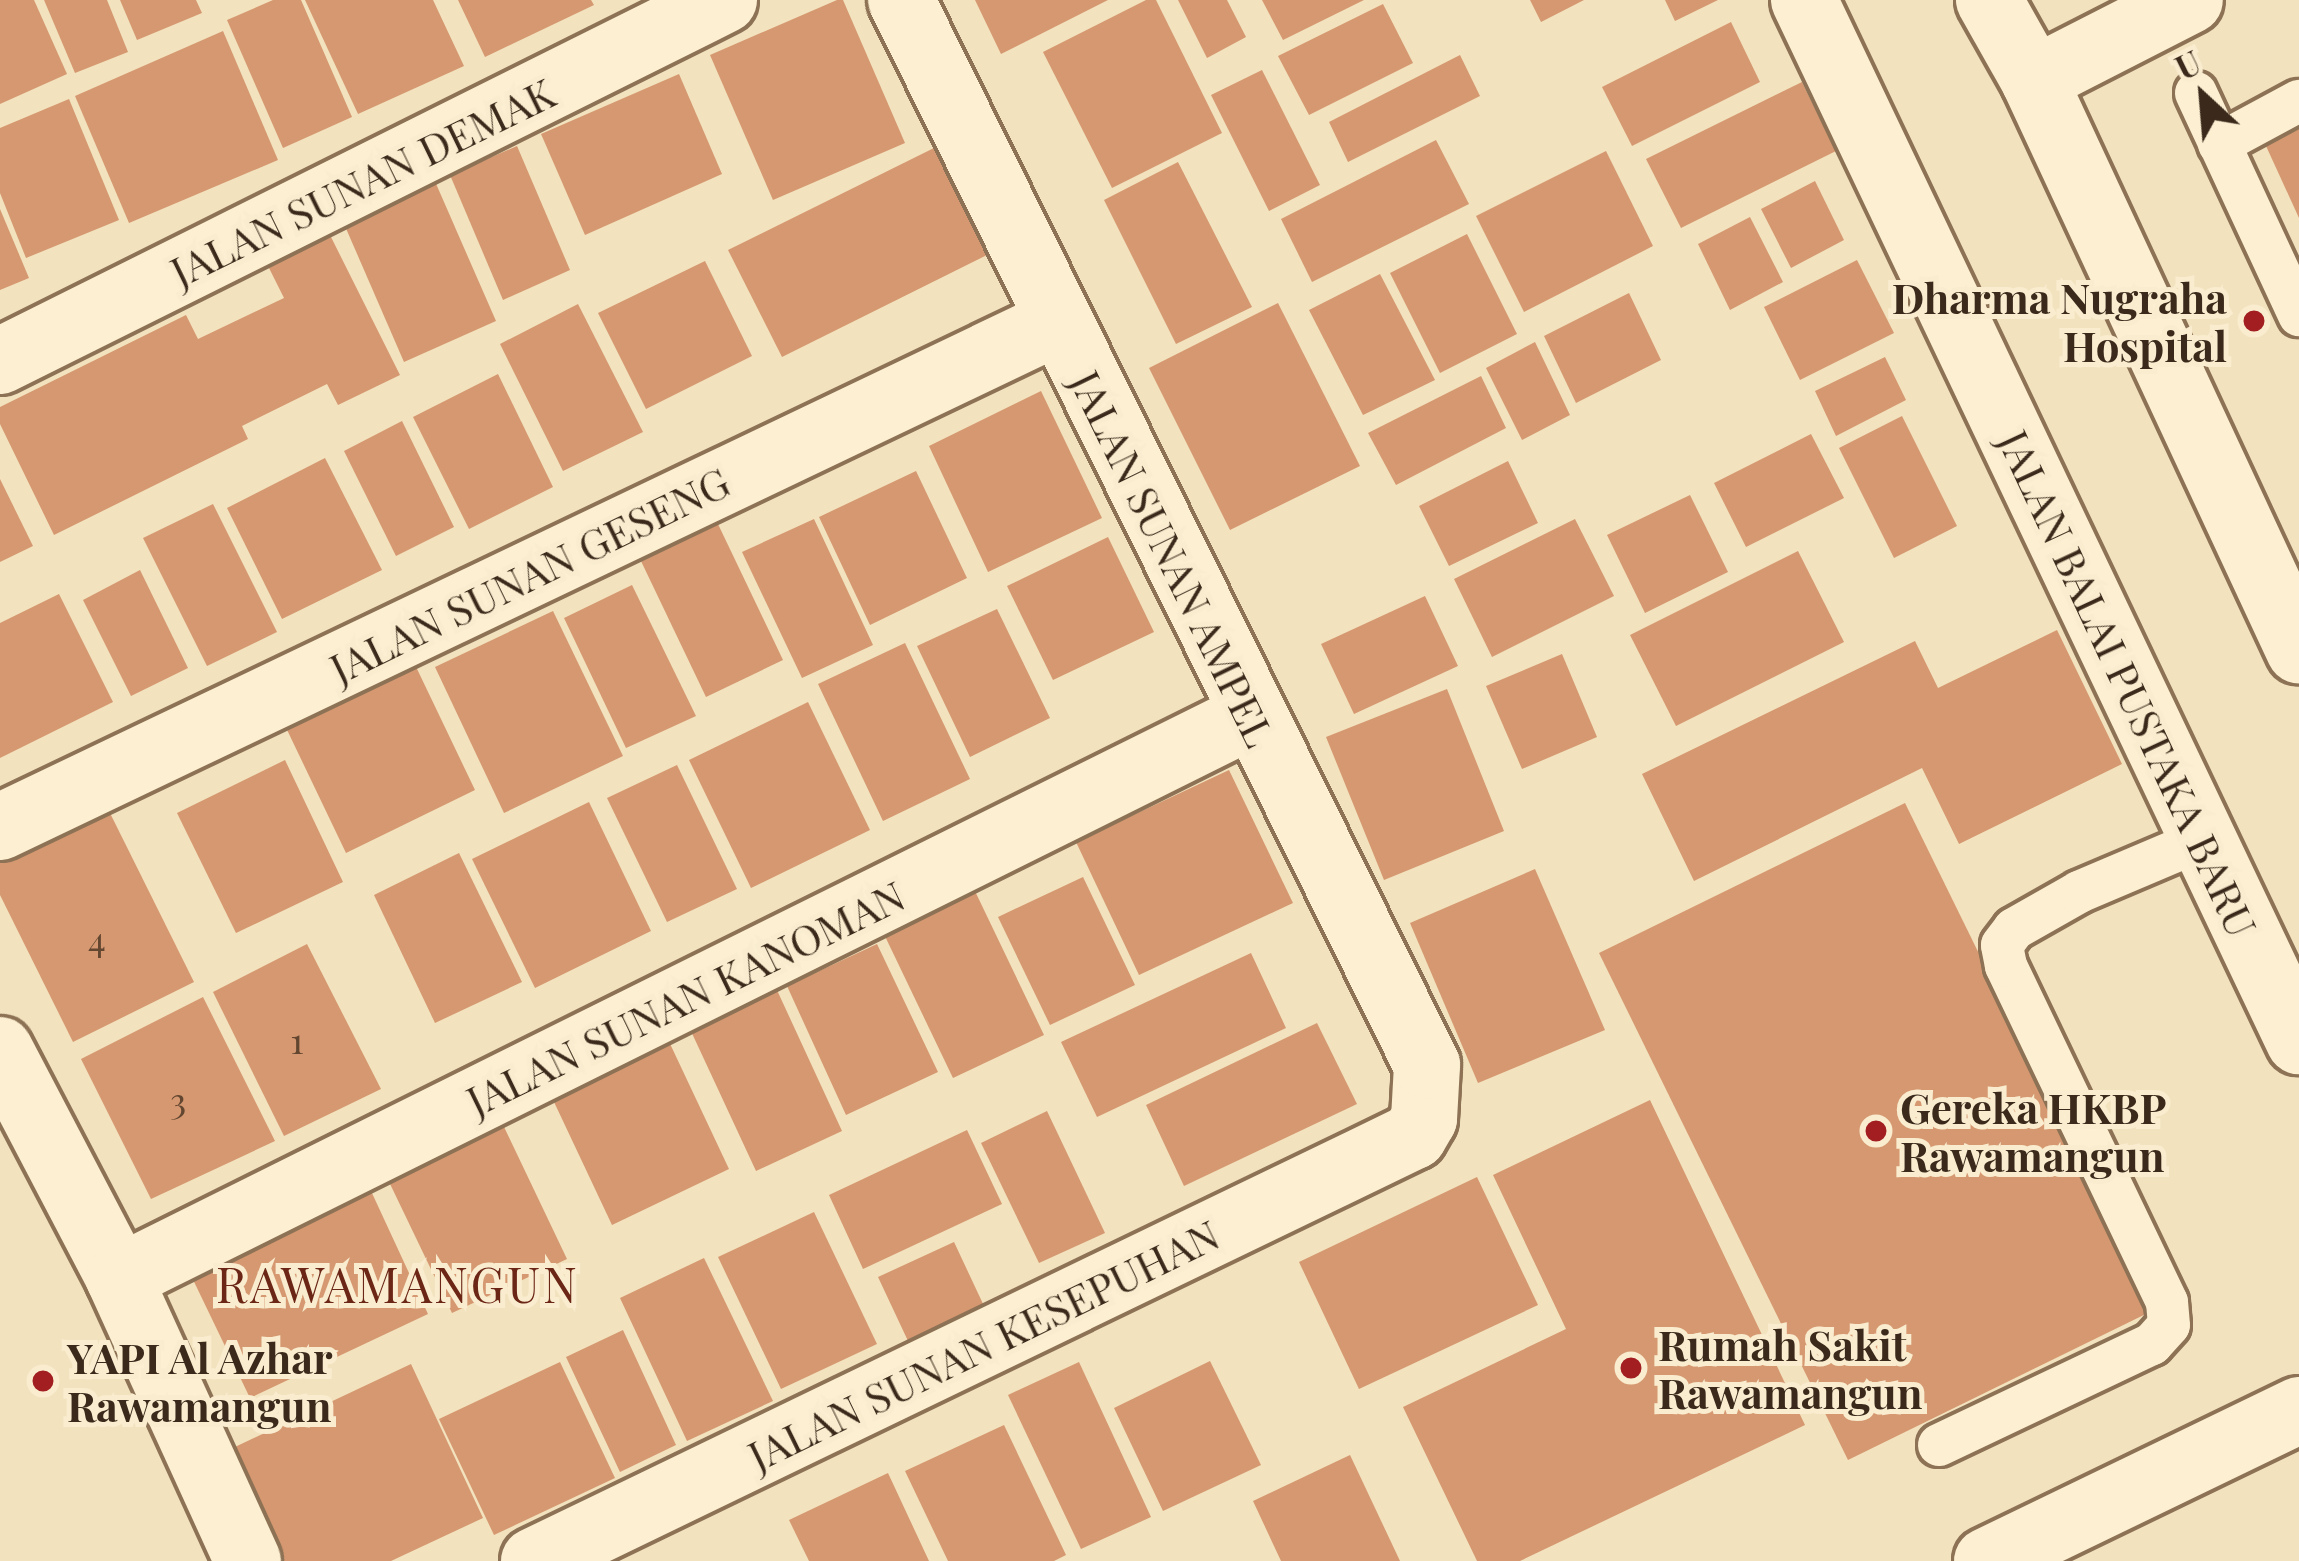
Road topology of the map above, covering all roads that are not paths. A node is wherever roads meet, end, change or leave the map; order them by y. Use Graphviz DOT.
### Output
graph roads {
  1 [pos="724,0"];
  2 [pos="901,0"];
  3 [pos="1804,0"];
  4 [pos="1989,0"];
  5 [pos="2190,0"];
  6 [pos="2034,80"];
  7 [pos="2196,93"];
  8 [pos="2299,101"];
  9 [pos="2218,144"];
  10 [pos="2299,315"];
  11 [pos="1058,322"];
  12 [pos="0,361"];
  13 [pos="2299,650"];
  14 [pos="1250,716"];
  15 [pos="0,826"];
  16 [pos="2204,839"];
  17 [pos="2299,1042"];
  18 [pos="0,1050"];
  19 [pos="1424,1118"];
  20 [pos="119,1278"];
  21 [pos="2299,1410"];
  22 [pos="1939,1445"];
  23 [pos="248,1561"];
  24 [pos="534,1561"];
  25 [pos="1987,1561"];
  1 -- 12 [label="street, JALAN SUNAN DEMAK"];
  2 -- 11 [label="street, JALAN SUNAN AMPEL"];
  3 -- 16 [label="street, JALAN BALAI PUSTAKA BARU"];
  4 -- 6 [label="street"];
  5 -- 6 [label="street"];
  6 -- 13 [label="street"];
  7 -- 9 [label="lane"];
  8 -- 9 [label="lane"];
  9 -- 10 [label="lane"];
  11 -- 14 [label="street, JALAN SUNAN AMPEL"];
  11 -- 15 [label="street, JALAN SUNAN GESENG"];
  14 -- 19 [label="street, JALAN SUNAN AMPEL"];
  14 -- 20 [label="street, JALAN SUNAN KANOMAN"];
  16 -- 17 [label="street, JALAN BALAI PUSTAKA BARU"];
  16 -- 22 [label="lane"];
  18 -- 20 [label="street"];
  19 -- 24 [label="street, JALAN SUNAN KESEPUHAN"];
  20 -- 23 [label="street"];
  21 -- 25 [label="street"];
}
